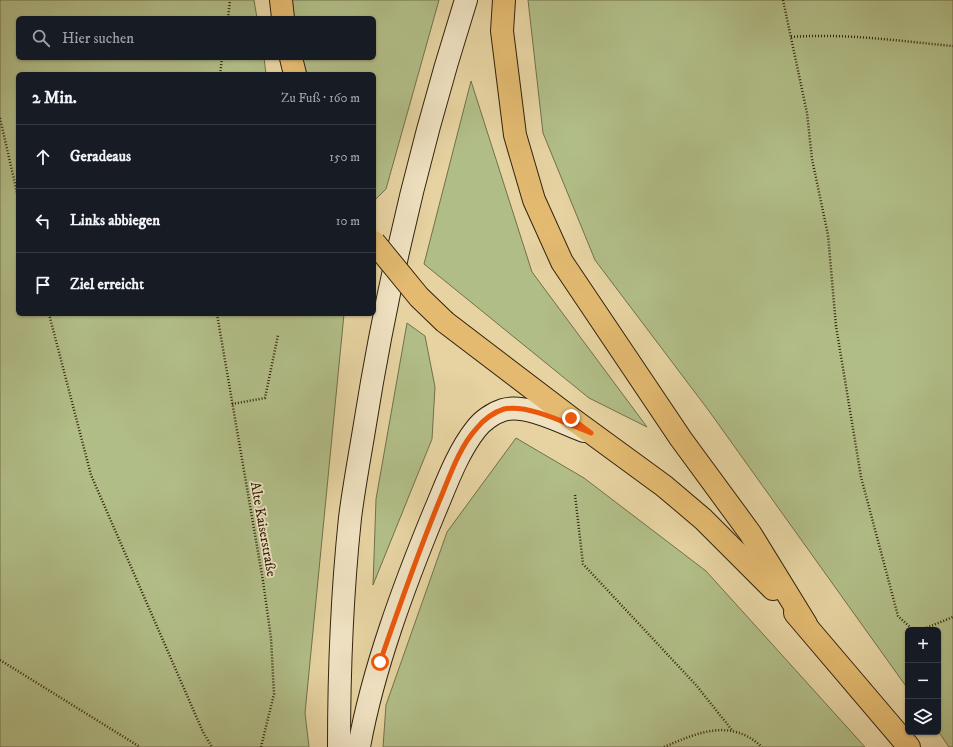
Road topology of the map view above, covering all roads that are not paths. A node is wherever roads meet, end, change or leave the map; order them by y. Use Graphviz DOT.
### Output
graph roads {
  1 [pos="281,0"];
  2 [pos="466,0"];
  3 [pos="504,0"];
  4 [pos="283,16"];
  5 [pos="292,60"];
  6 [pos="294,72"];
  7 [pos="376,244"];
  8 [pos="591,433"];
  9 [pos="806,624"];
  10 [pos="339,747"];
  11 [pos="359,747"];
  12 [pos="909,747"];
  1 -- 4 [label="main road"];
  2 -- 10 [label="main road"];
  3 -- 9 [label="main road"];
  5 -- 6 [label="main road"];
  7 -- 8 [label="main road, bridge"];
  8 -- 9 [label="main road"];
  8 -- 11 [label="main road"];
  9 -- 12 [label="main road"];
}
